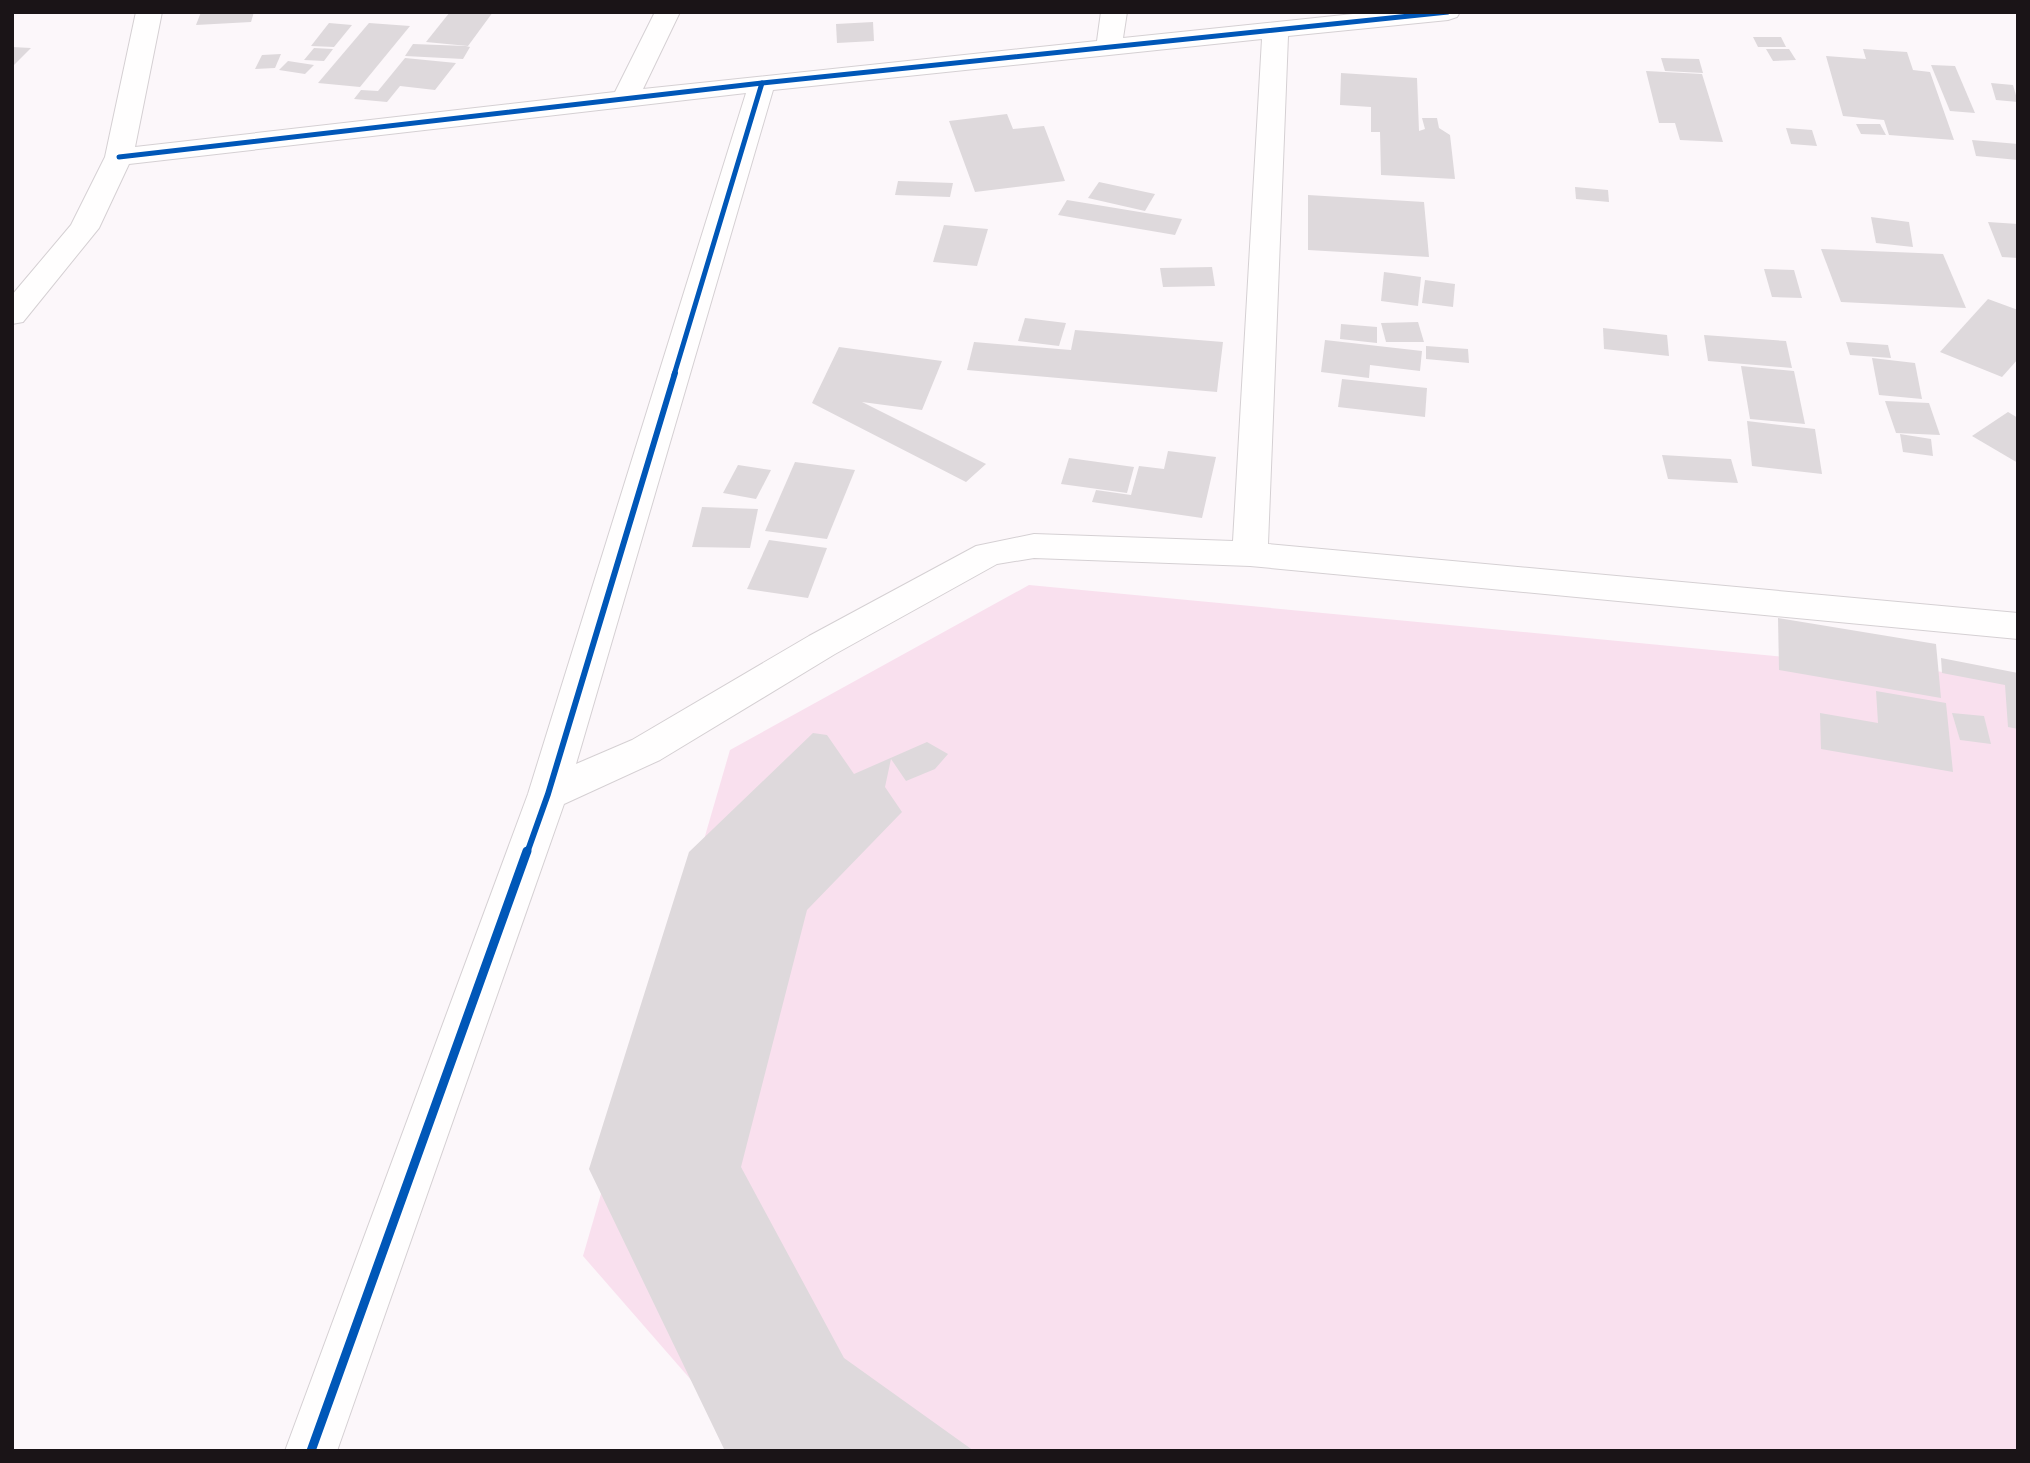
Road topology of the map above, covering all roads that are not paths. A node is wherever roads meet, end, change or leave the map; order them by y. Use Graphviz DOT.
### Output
graph roads {
  1 [pos="149,12"];
  2 [pos="668,12"];
  3 [pos="1114,12"];
  4 [pos="1448,12"];
  5 [pos="1275,31"];
  6 [pos="1109,47"];
  7 [pos="762,83"];
  8 [pos="625,99"];
  9 [pos="119,157"];
  10 [pos="12,315"];
  11 [pos="1250,554"];
  12 [pos="2018,626"];
  13 [pos="548,794"];
  14 [pos="311,1451"];
  1 -- 9 [label="street"];
  2 -- 8 [label="street"];
  3 -- 6 [label="street"];
  4 -- 5 [label="street"];
  5 -- 6 [label="street"];
  5 -- 11 [label="street"];
  6 -- 7 [label="street"];
  7 -- 8 [label="street"];
  7 -- 13 [label="street"];
  8 -- 9 [label="street"];
  9 -- 10 [label="street"];
  11 -- 12 [label="street"];
  11 -- 13 [label="street"];
  13 -- 14 [label="street"];
}
